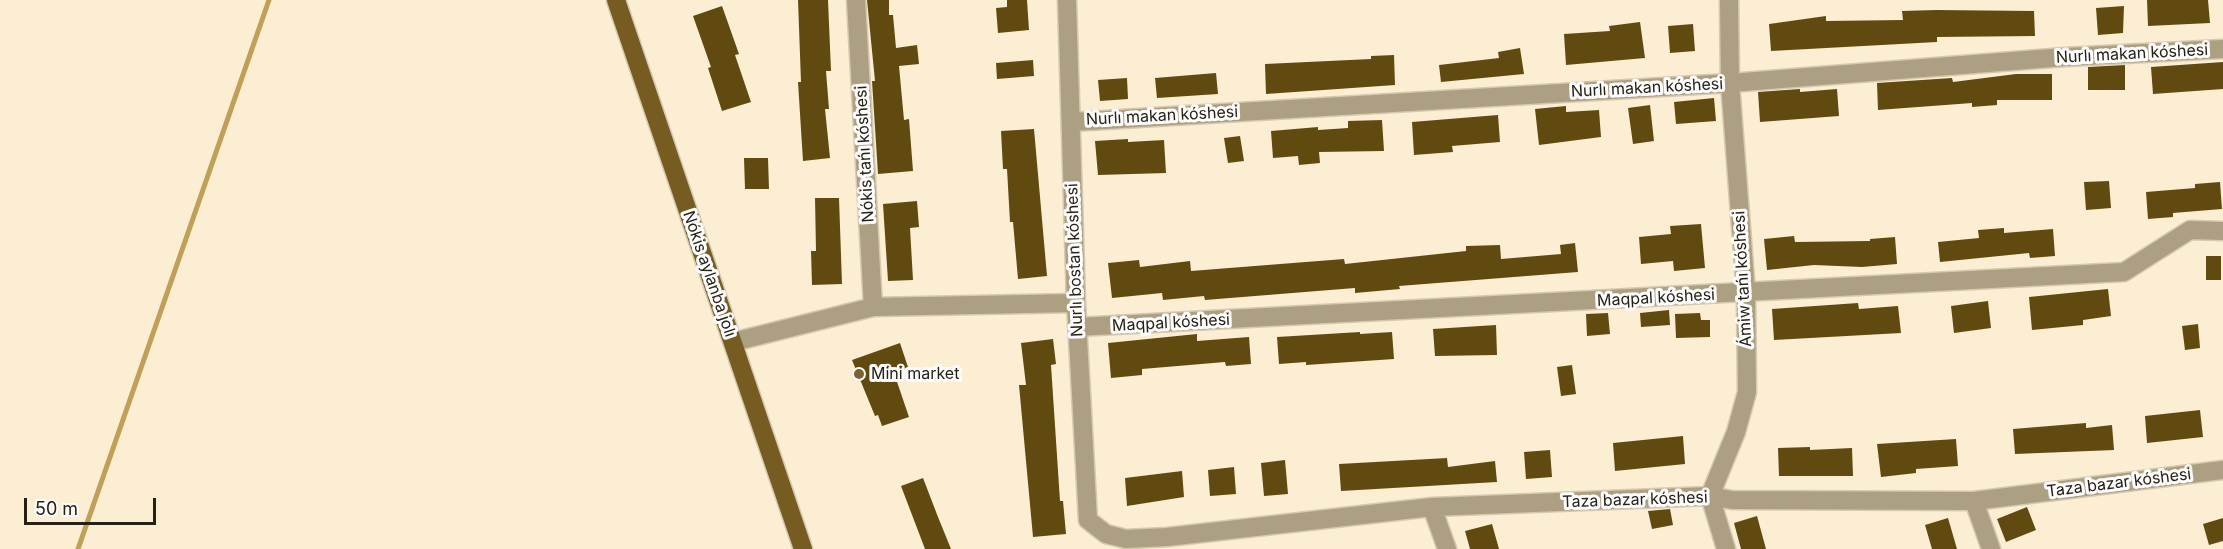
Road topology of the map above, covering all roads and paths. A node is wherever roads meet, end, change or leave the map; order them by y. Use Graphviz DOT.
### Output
graph roads {
  1 [pos="616,0"];
  2 [pos="856,0"];
  3 [pos="1067,0"];
  4 [pos="1729,0"];
  5 [pos="2223,50"];
  6 [pos="1730,83"];
  7 [pos="1071,122"];
  8 [pos="2223,231"];
  9 [pos="1746,293"];
  10 [pos="1076,303"];
  11 [pos="873,308"];
  12 [pos="1077,327"];
  13 [pos="733,342"];
  14 [pos="2223,470"];
  15 [pos="1710,496"];
  16 [pos="1974,501"];
  17 [pos="1432,507"];
  18 [pos="1088,520"];
  19 [pos="1169,543"];
  20 [pos="803,549"];
  21 [pos="1447,549"];
  22 [pos="1726,549"];
  23 [pos="1991,549"];
  1 -- 13 [label="main road, Nókis aylanba jolı"];
  2 -- 11 [label="street, Nókis tańı kóshesi"];
  3 -- 7 [label="street, Nurlı bostan kóshesi"];
  4 -- 6 [label="street, Ámiw tańı kóshesi"];
  5 -- 6 [label="street, Nurlı makan kóshesi"];
  6 -- 7 [label="street, Nurlı makan kóshesi"];
  6 -- 9 [label="street, Ámiw tańı kóshesi"];
  7 -- 10 [label="street, Nurlı bostan kóshesi"];
  8 -- 9 [label="street, Maqpal kóshesi"];
  9 -- 12 [label="street, Maqpal kóshesi"];
  9 -- 15 [label="street, Ámiw tańı kóshesi"];
  10 -- 11 [label="street"];
  10 -- 12 [label="street, Nurlı bostan kóshesi"];
  11 -- 13 [label="street"];
  12 -- 18 [label="street, Nurlı bostan kóshesi"];
  13 -- 20 [label="main road, Nókis aylanba jolı"];
  14 -- 16 [label="street, Taza bazar kóshesi"];
  15 -- 16 [label="street, Taza bazar kóshesi"];
  15 -- 17 [label="street, Taza bazar kóshesi"];
  15 -- 22 [label="street"];
  16 -- 23 [label="street"];
  17 -- 19 [label="street, Taza bazar kóshesi"];
  17 -- 21 [label="street"];
  18 -- 19 [label="street, Taza bazar kóshesi"];
}
